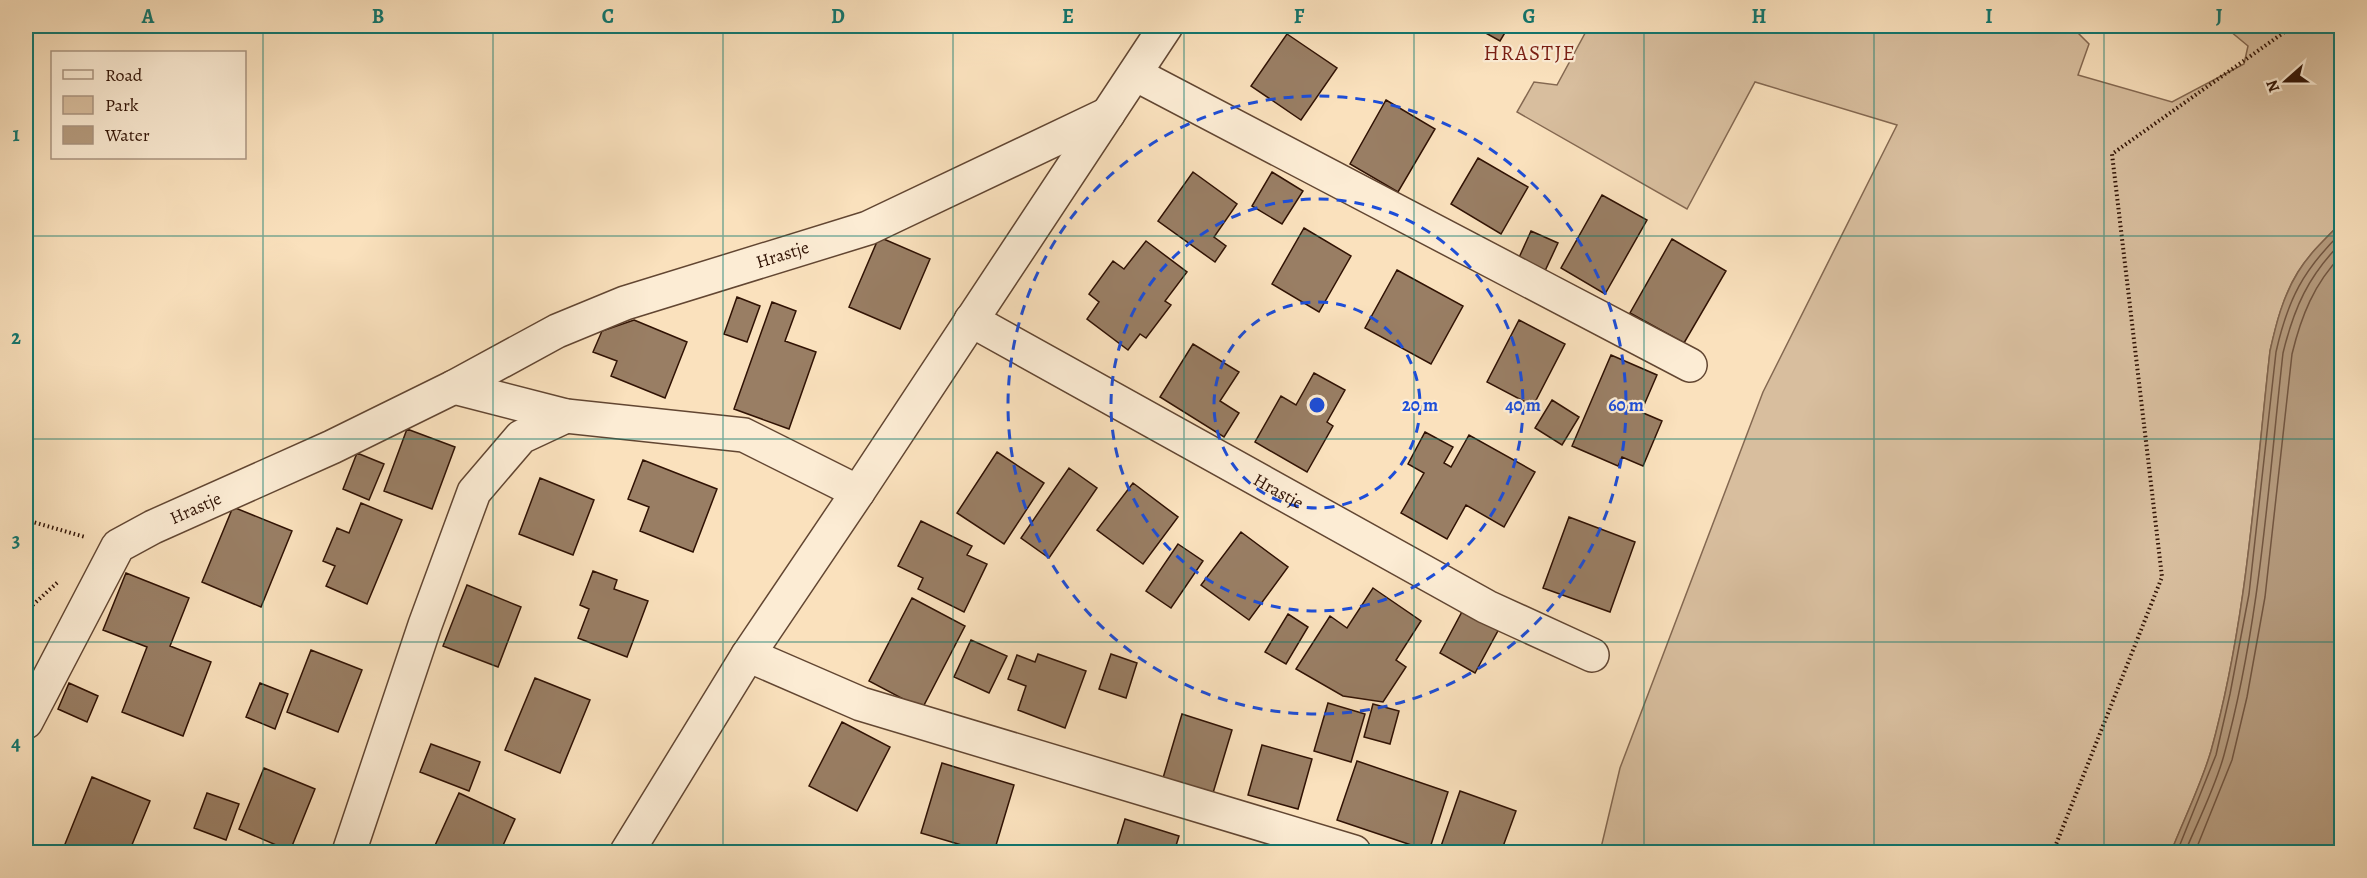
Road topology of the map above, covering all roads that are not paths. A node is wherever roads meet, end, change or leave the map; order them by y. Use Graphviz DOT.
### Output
graph roads {
  1 [pos="1166,26"];
  2 [pos="1135,74"];
  3 [pos="1108,114"];
  4 [pos="971,320"];
  5 [pos="1690,365"];
  6 [pos="454,387"];
  7 [pos="566,416"];
  8 [pos="858,492"];
  9 [pos="748,655"];
  10 [pos="1592,655"];
  11 [pos="26,722"];
  12 [pos="349,852"];
  13 [pos="627,852"];
  14 [pos="1354,852"];
  1 -- 2 [label="street"];
  2 -- 3 [label="street"];
  2 -- 5 [label="street"];
  3 -- 4 [label="street"];
  3 -- 6 [label="street, Hrastje"];
  4 -- 8 [label="street"];
  4 -- 10 [label="street, Hrastje"];
  6 -- 7 [label="street"];
  6 -- 11 [label="street, Hrastje"];
  7 -- 8 [label="street"];
  7 -- 12 [label="street"];
  8 -- 9 [label="street"];
  9 -- 13 [label="street"];
  9 -- 14 [label="street"];
}
